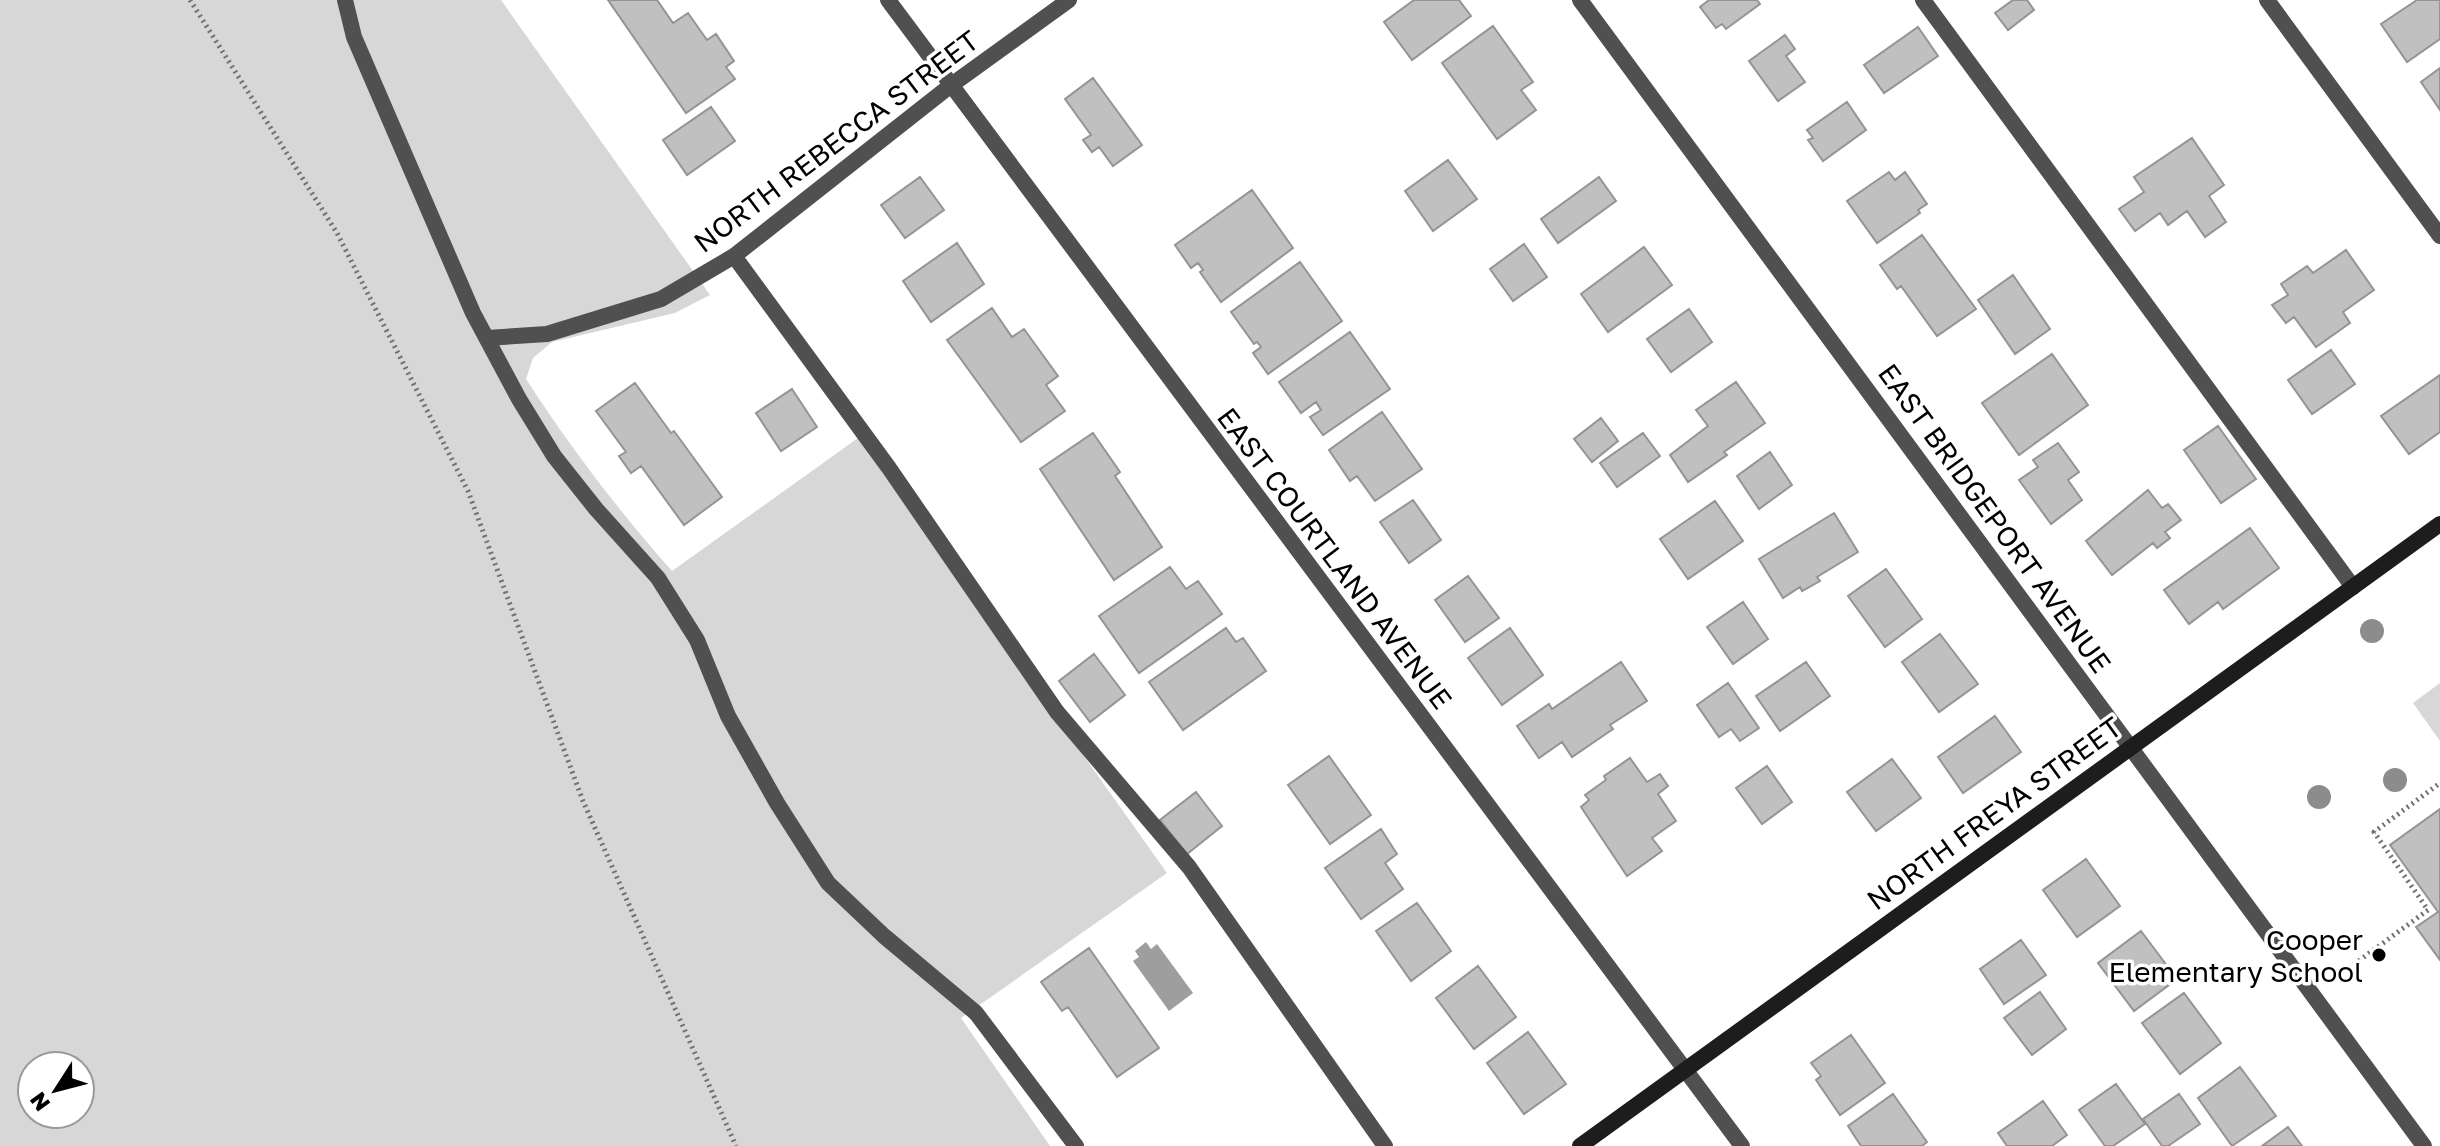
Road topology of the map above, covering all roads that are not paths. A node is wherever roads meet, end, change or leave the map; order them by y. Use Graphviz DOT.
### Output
graph roads {
  1 [pos="345,0"];
  2 [pos="888,0"];
  3 [pos="1069,0"];
  4 [pos="1580,0"];
  5 [pos="1923,0"];
  6 [pos="2267,0"];
  7 [pos="950,86"];
  8 [pos="2440,236"];
  9 [pos="734,256"];
  10 [pos="487,338"];
  11 [pos="2440,524"];
  12 [pos="2353,587"];
  13 [pos="2132,746"];
  14 [pos="1686,1070"];
  15 [pos="1076,1146"];
  16 [pos="1385,1146"];
  17 [pos="1580,1146"];
  18 [pos="1742,1146"];
  19 [pos="2424,1146"];
  1 -- 10 [label="street"];
  2 -- 7 [label="street, EAST COURTLAND AVENUE"];
  3 -- 7 [label="street, NORTH REBECCA STREET"];
  4 -- 13 [label="street, EAST BRIDGEPORT AVENUE"];
  5 -- 12 [label="street"];
  6 -- 8 [label="street"];
  7 -- 9 [label="street, NORTH REBECCA STREET"];
  7 -- 14 [label="street, EAST COURTLAND AVENUE"];
  9 -- 10 [label="street, NORTH REBECCA STREET"];
  9 -- 16 [label="street"];
  10 -- 15 [label="street"];
  11 -- 12 [label="street, NORTH FREYA STREET"];
  12 -- 13 [label="street, NORTH FREYA STREET"];
  13 -- 14 [label="street, NORTH FREYA STREET"];
  13 -- 19 [label="street, EAST BRIDGEPORT AVENUE"];
  14 -- 17 [label="street, NORTH FREYA STREET"];
  14 -- 18 [label="street, EAST COURTLAND AVENUE"];
}
